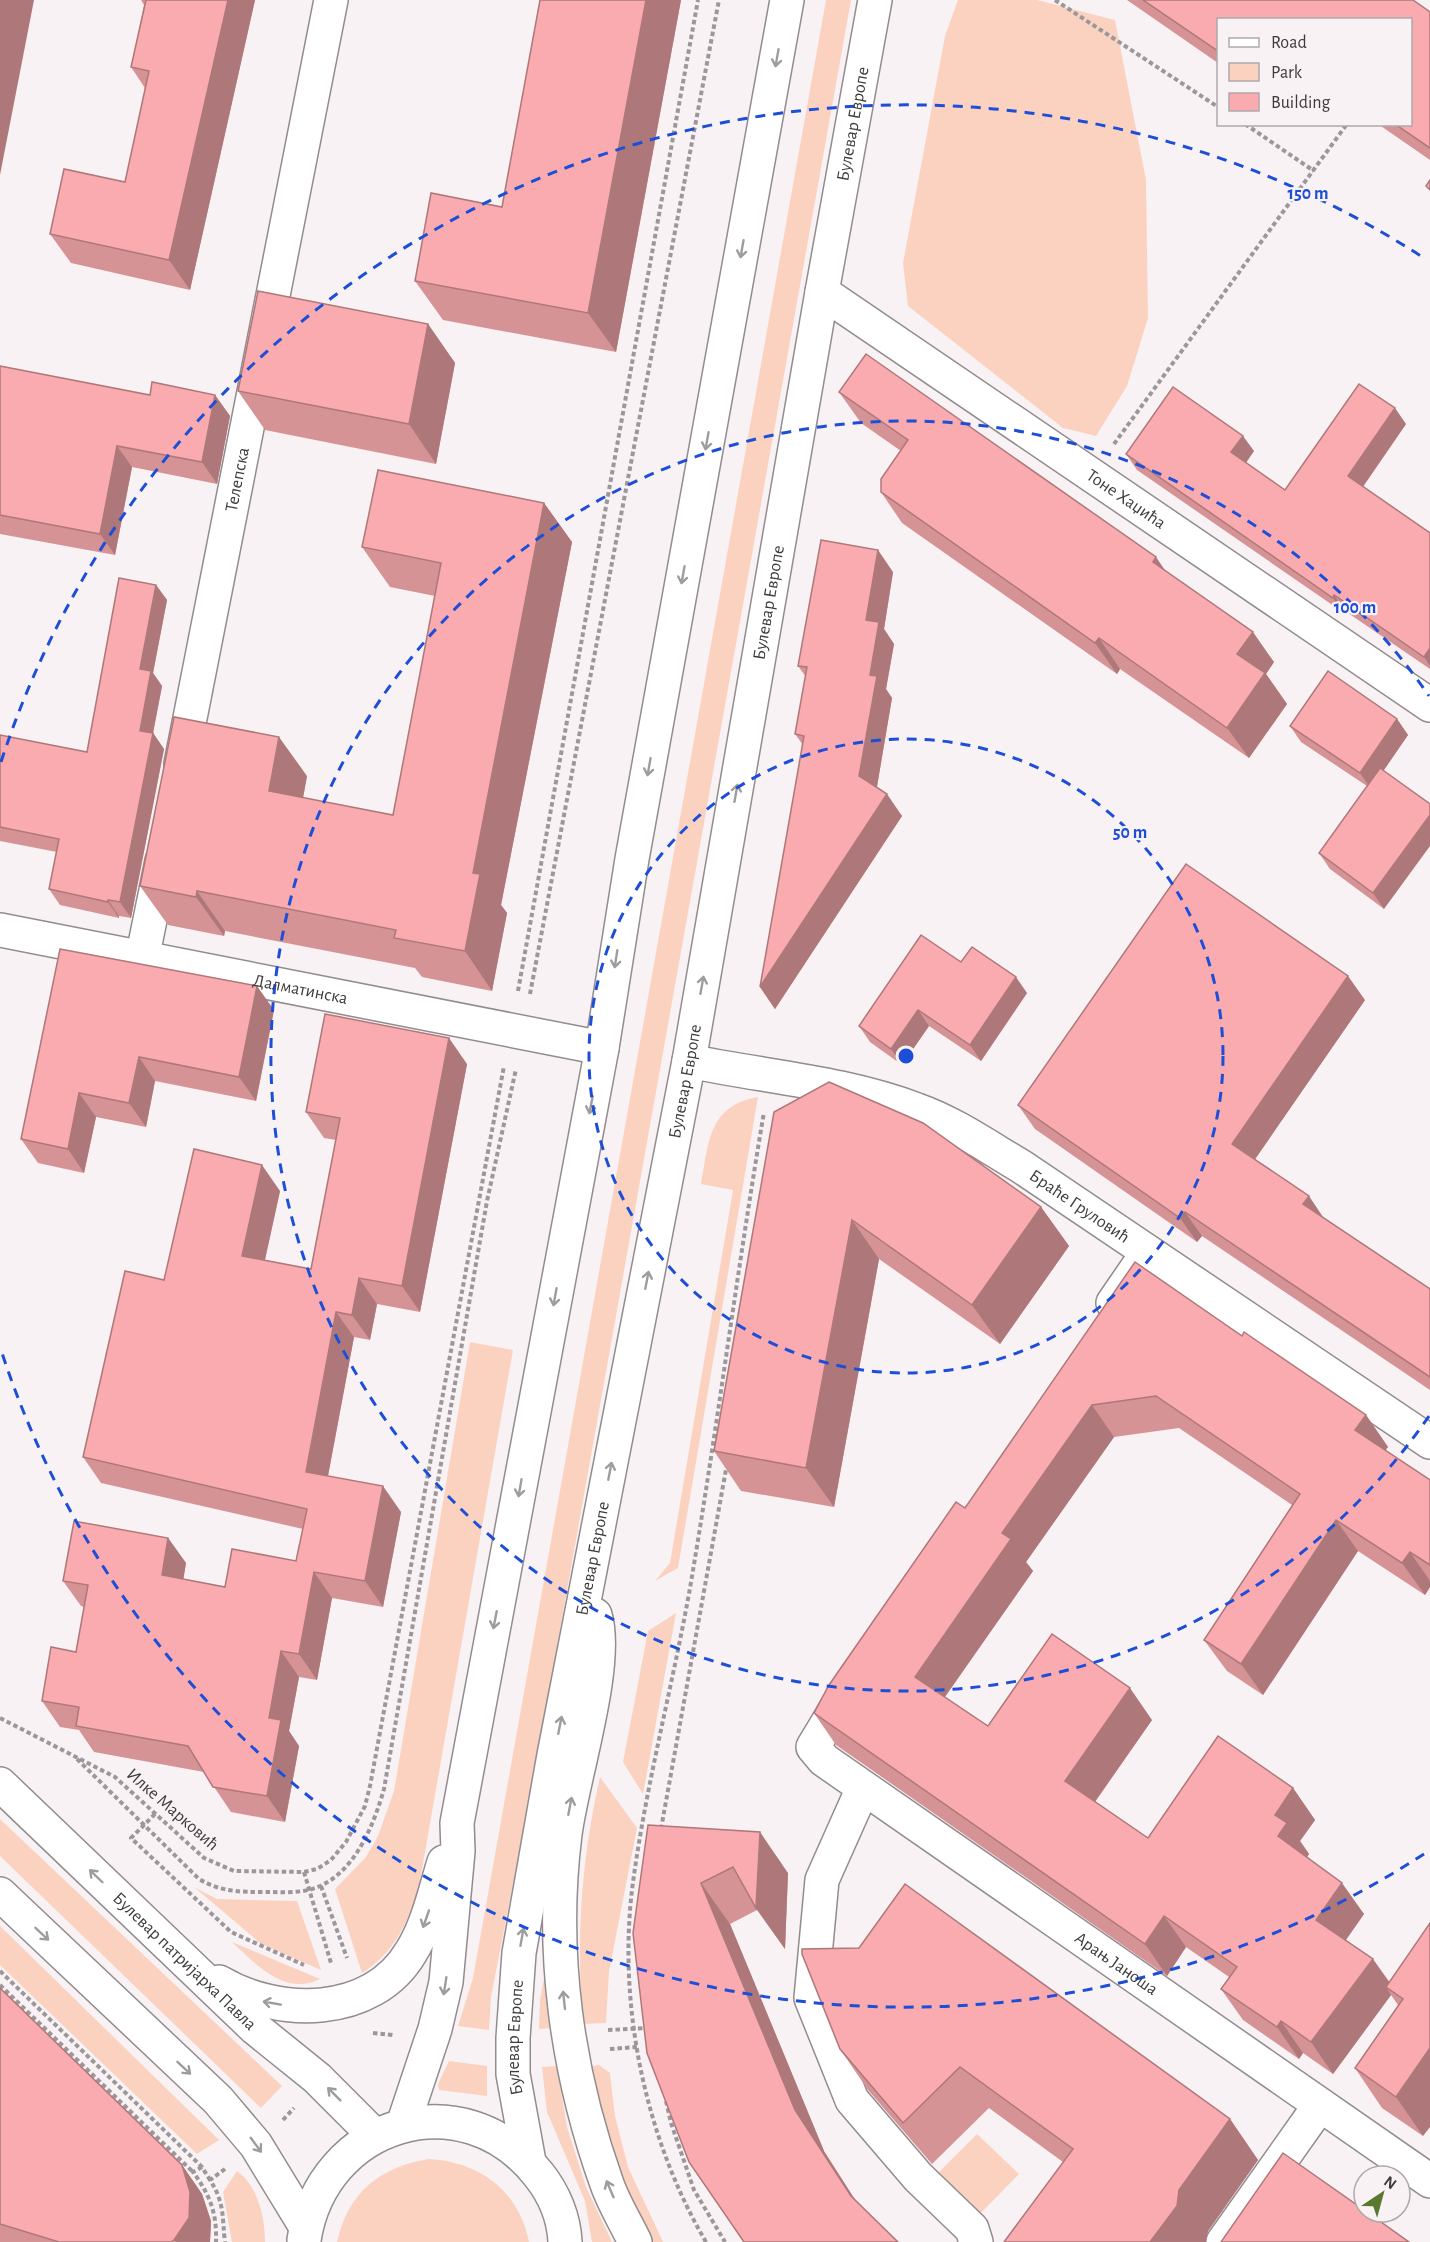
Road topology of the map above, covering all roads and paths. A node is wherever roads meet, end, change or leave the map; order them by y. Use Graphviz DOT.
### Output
graph roads {
  1 [pos="331,0"];
  2 [pos="698,0"];
  3 [pos="719,0"];
  4 [pos="787,0"];
  5 [pos="875,0"];
  6 [pos="1055,0"];
  7 [pos="1217,106"];
  8 [pos="1248,126"];
  9 [pos="1346,126"];
  10 [pos="1314,171"];
  11 [pos="822,292"];
  12 [pos="1093,476"];
  13 [pos="1430,705"];
  14 [pos="174,796"];
  15 [pos="167,831"];
  16 [pos="0,930"];
  17 [pos="142,960"];
  18 [pos="517,1031"];
  19 [pos="602,1048"];
  20 [pos="689,1061"];
  21 [pos="770,1076"];
  22 [pos="1148,1252"];
  23 [pos="1095,1330"];
  24 [pos="1430,1442"];
  25 [pos="729,1455"];
  26 [pos="587,1590"];
  27 [pos="862,1668"];
  28 [pos="0,1718"];
  29 [pos="74,1756"];
  30 [pos="0,1784"];
  31 [pos="863,1788"];
  32 [pos="155,1814"];
  33 [pos="457,1823"];
  34 [pos="144,1826"];
  35 [pos="660,1833"];
  36 [pos="304,1872"];
  37 [pos="308,1890"];
  38 [pos="0,1894"];
  39 [pos="184,1960"];
  40 [pos="333,1968"];
  41 [pos="315,1970"];
  42 [pos="0,1971"];
  43 [pos="0,1985"];
  44 [pos="634,2028"];
  45 [pos="652,2028"];
  46 [pos="600,2031"];
  47 [pos="665,2093"];
  48 [pos="1330,2111"];
  49 [pos="389,2130"];
  50 [pos="529,2162"];
  51 [pos="202,2167"];
  52 [pos="193,2172"];
  53 [pos="1428,2176"];
  54 [pos="210,2180"];
  55 [pos="1284,2193"];
  56 [pos="304,2238"];
  57 [pos="565,2241"];
  58 [pos="216,2242"];
  59 [pos="635,2242"];
  60 [pos="706,2242"];
  61 [pos="725,2242"];
  62 [pos="975,2242"];
  63 [pos="1222,2242"];
  1 -- 14 [label="main road, Телепска"];
  2 -- 18 [label="path"];
  3 -- 18 [label="path"];
  4 -- 19 [label="main road, one-way"];
  5 -- 11 [label="main road, Булевар Европе"];
  6 -- 7 [label="path"];
  8 -- 10 [label="path"];
  9 -- 10 [label="path"];
  10 -- 12 [label="path"];
  11 -- 12 [label="main road, Тоне Хаџића"];
  20 -- 11 [label="main road, Булевар Европе, one-way"];
  12 -- 13 [label="main road, Тоне Хаџића"];
  15 -- 17 [label="main road"];
  16 -- 17 [label="main road, Далматинска"];
  17 -- 18 [label="main road, Далматинска"];
  18 -- 19 [label="main road, Далматинска"];
  18 -- 36 [label="path"];
  18 -- 37 [label="path"];
  19 -- 33 [label="main road, one-way"];
  20 -- 21 [label="main road, Браће Груловић"];
  26 -- 20 [label="main road, Булевар Европе, one-way"];
  21 -- 22 [label="main road, Браће Груловић"];
  21 -- 44 [label="path"];
  22 -- 23 [label="main road"];
  22 -- 24 [label="main road, Браће Груловић"];
  25 -- 35 [label="path"];
  50 -- 26 [label="main road, Булевар Европе, one-way"];
  59 -- 26 [label="main road, one-way"];
  27 -- 31 [label="main road, Арањ Јаноша"];
  28 -- 29 [label="path, Илке Марковић"];
  29 -- 32 [label="path, Илке Марковић"];
  29 -- 34 [label="path"];
  39 -- 30 [label="main road, Булевар патријарха Павла, one-way"];
  31 -- 48 [label="main road, Арањ Јаноша"];
  31 -- 62 [label="main road"];
  32 -- 34 [label="path"];
  32 -- 36 [label="path, Илке Марковић"];
  33 -- 39 [label="main road, one-way"];
  33 -- 49 [label="main road, one-way"];
  34 -- 37 [label="path"];
  34 -- 41 [label="path"];
  36 -- 37 [label="path"];
  37 -- 40 [label="path"];
  38 -- 56 [label="main road, one-way"];
  49 -- 39 [label="main road, Булевар патријарха Павла, one-way"];
  42 -- 51 [label="path"];
  43 -- 52 [label="path"];
  44 -- 45 [label="path"];
  44 -- 46 [label="path"];
  44 -- 60 [label="path"];
  47 -- 61 [label="path"];
  48 -- 53 [label="main road, Арањ Јаноша"];
  48 -- 55 [label="main road"];
  48 -- 63 [label="main road"];
  49 -- 50 [label="main road"];
  49 -- 56 [label="main road"];
  50 -- 57 [label="main road"];
  51 -- 52 [label="path"];
  51 -- 54 [label="path"];
  52 -- 58 [label="path"];
}
